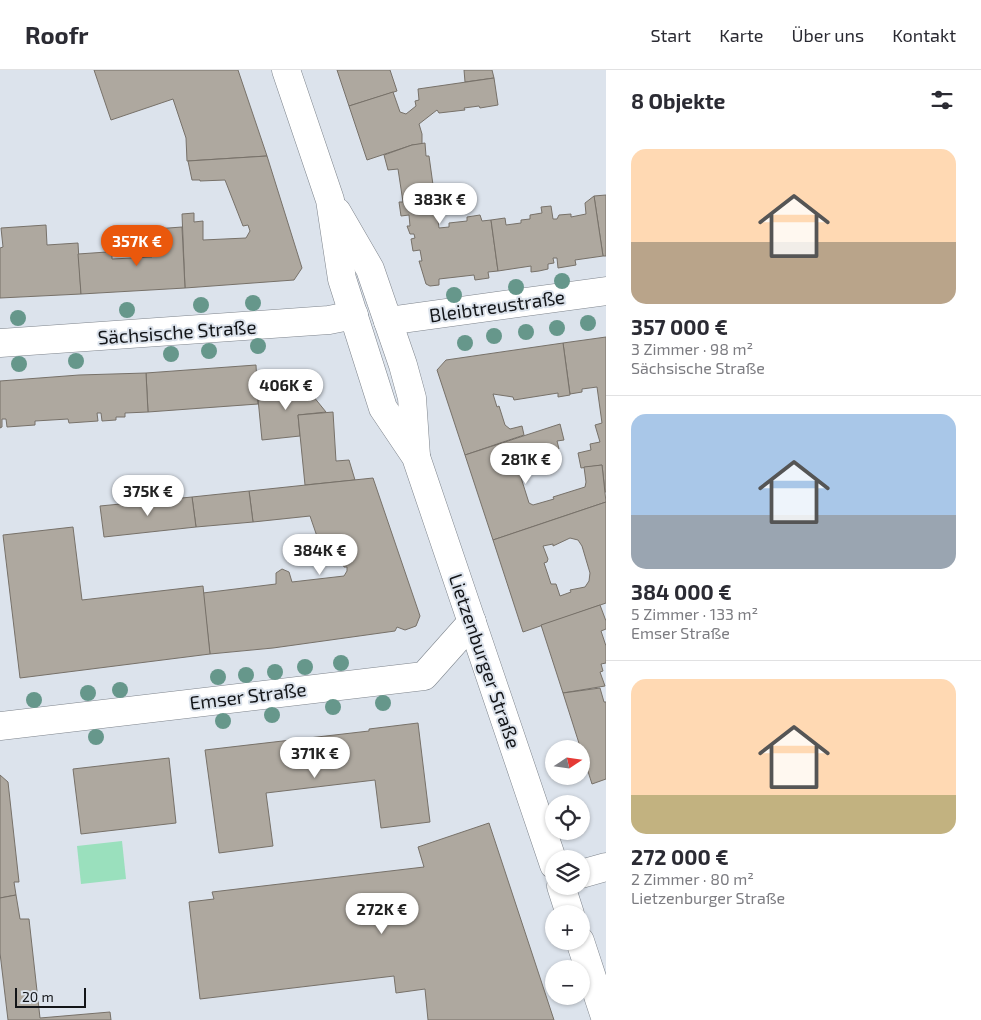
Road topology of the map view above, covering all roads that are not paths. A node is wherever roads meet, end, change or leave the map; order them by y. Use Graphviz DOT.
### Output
graph roads {
  1 [pos="286,70"];
  2 [pos="330,200"];
  3 [pos="606,291"];
  4 [pos="354,316"];
  5 [pos="388,321"];
  6 [pos="0,344"];
  7 [pos="416,457"];
  8 [pos="472,622"];
  9 [pos="0,726"];
  10 [pos="549,850"];
  11 [pos="606,867"];
  12 [pos="590,871"];
  13 [pos="583,950"];
  14 [pos="606,1020"];
  1 -- 2 [label="main road, Lietzenburger Straße"];
  2 -- 4 [label="main road, Lietzenburger Straße"];
  2 -- 5 [label="main road, Lietzenburger Straße"];
  3 -- 5 [label="main road, Bleibtreustraße"];
  4 -- 6 [label="main road, Sächsische Straße"];
  4 -- 7 [label="main road, Lietzenburger Straße"];
  5 -- 7 [label="main road, Lietzenburger Straße"];
  7 -- 8 [label="main road, Lietzenburger Straße"];
  8 -- 9 [label="main road, Emser Straße"];
  8 -- 10 [label="main road, Lietzenburger Straße"];
  11 -- 12 [label="main road"];
  13 -- 14 [label="main road"];
}
